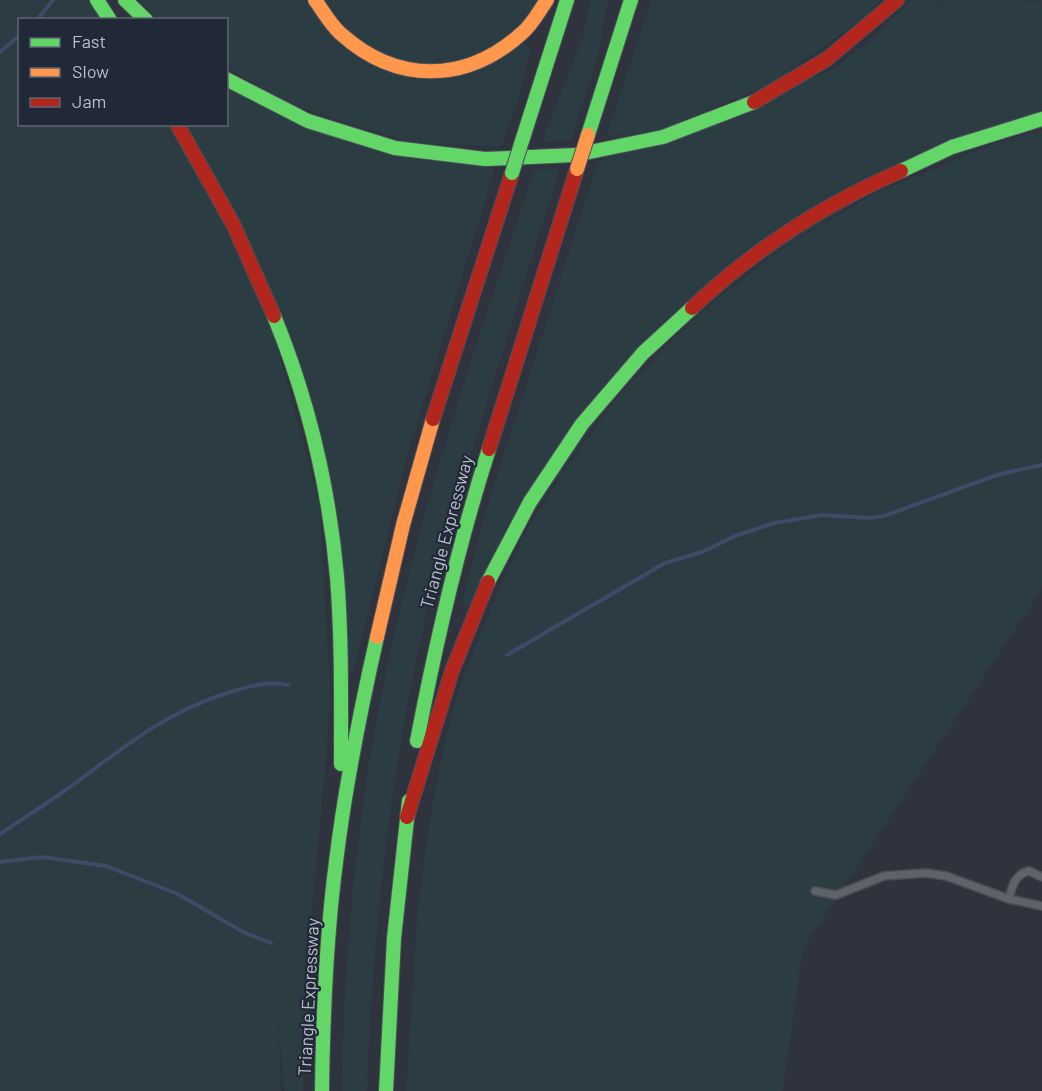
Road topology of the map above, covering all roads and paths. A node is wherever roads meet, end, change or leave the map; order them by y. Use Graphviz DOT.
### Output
graph roads {
  1 [pos="97,0"];
  2 [pos="125,0"];
  3 [pos="315,0"];
  4 [pos="547,0"];
  5 [pos="567,0"];
  6 [pos="631,0"];
  7 [pos="897,0"];
  8 [pos="109,18"];
  9 [pos="144,18"];
  10 [pos="228,80"];
  11 [pos="1042,119"];
  12 [pos="178,126"];
  13 [pos="407,817"];
  14 [pos="340,831"];
  15 [pos="1042,877"];
  16 [pos="815,891"];
  17 [pos="1009,899"];
  18 [pos="1042,906"];
  19 [pos="322,1091"];
  20 [pos="386,1091"];
  1 -- 8 [label="highway"];
  2 -- 9 [label="highway"];
  3 -- 4 [label="highway"];
  5 -- 14 [label="highway, Triangle Expressway, bridge"];
  6 -- 13 [label="highway, Triangle Expressway, bridge"];
  7 -- 10 [label="highway"];
  11 -- 13 [label="highway"];
  12 -- 14 [label="highway"];
  13 -- 20 [label="highway, Triangle Expressway"];
  14 -- 19 [label="highway, Triangle Expressway"];
  15 -- 17 [label="lane"];
  16 -- 17 [label="lane"];
  17 -- 18 [label="lane"];
}
